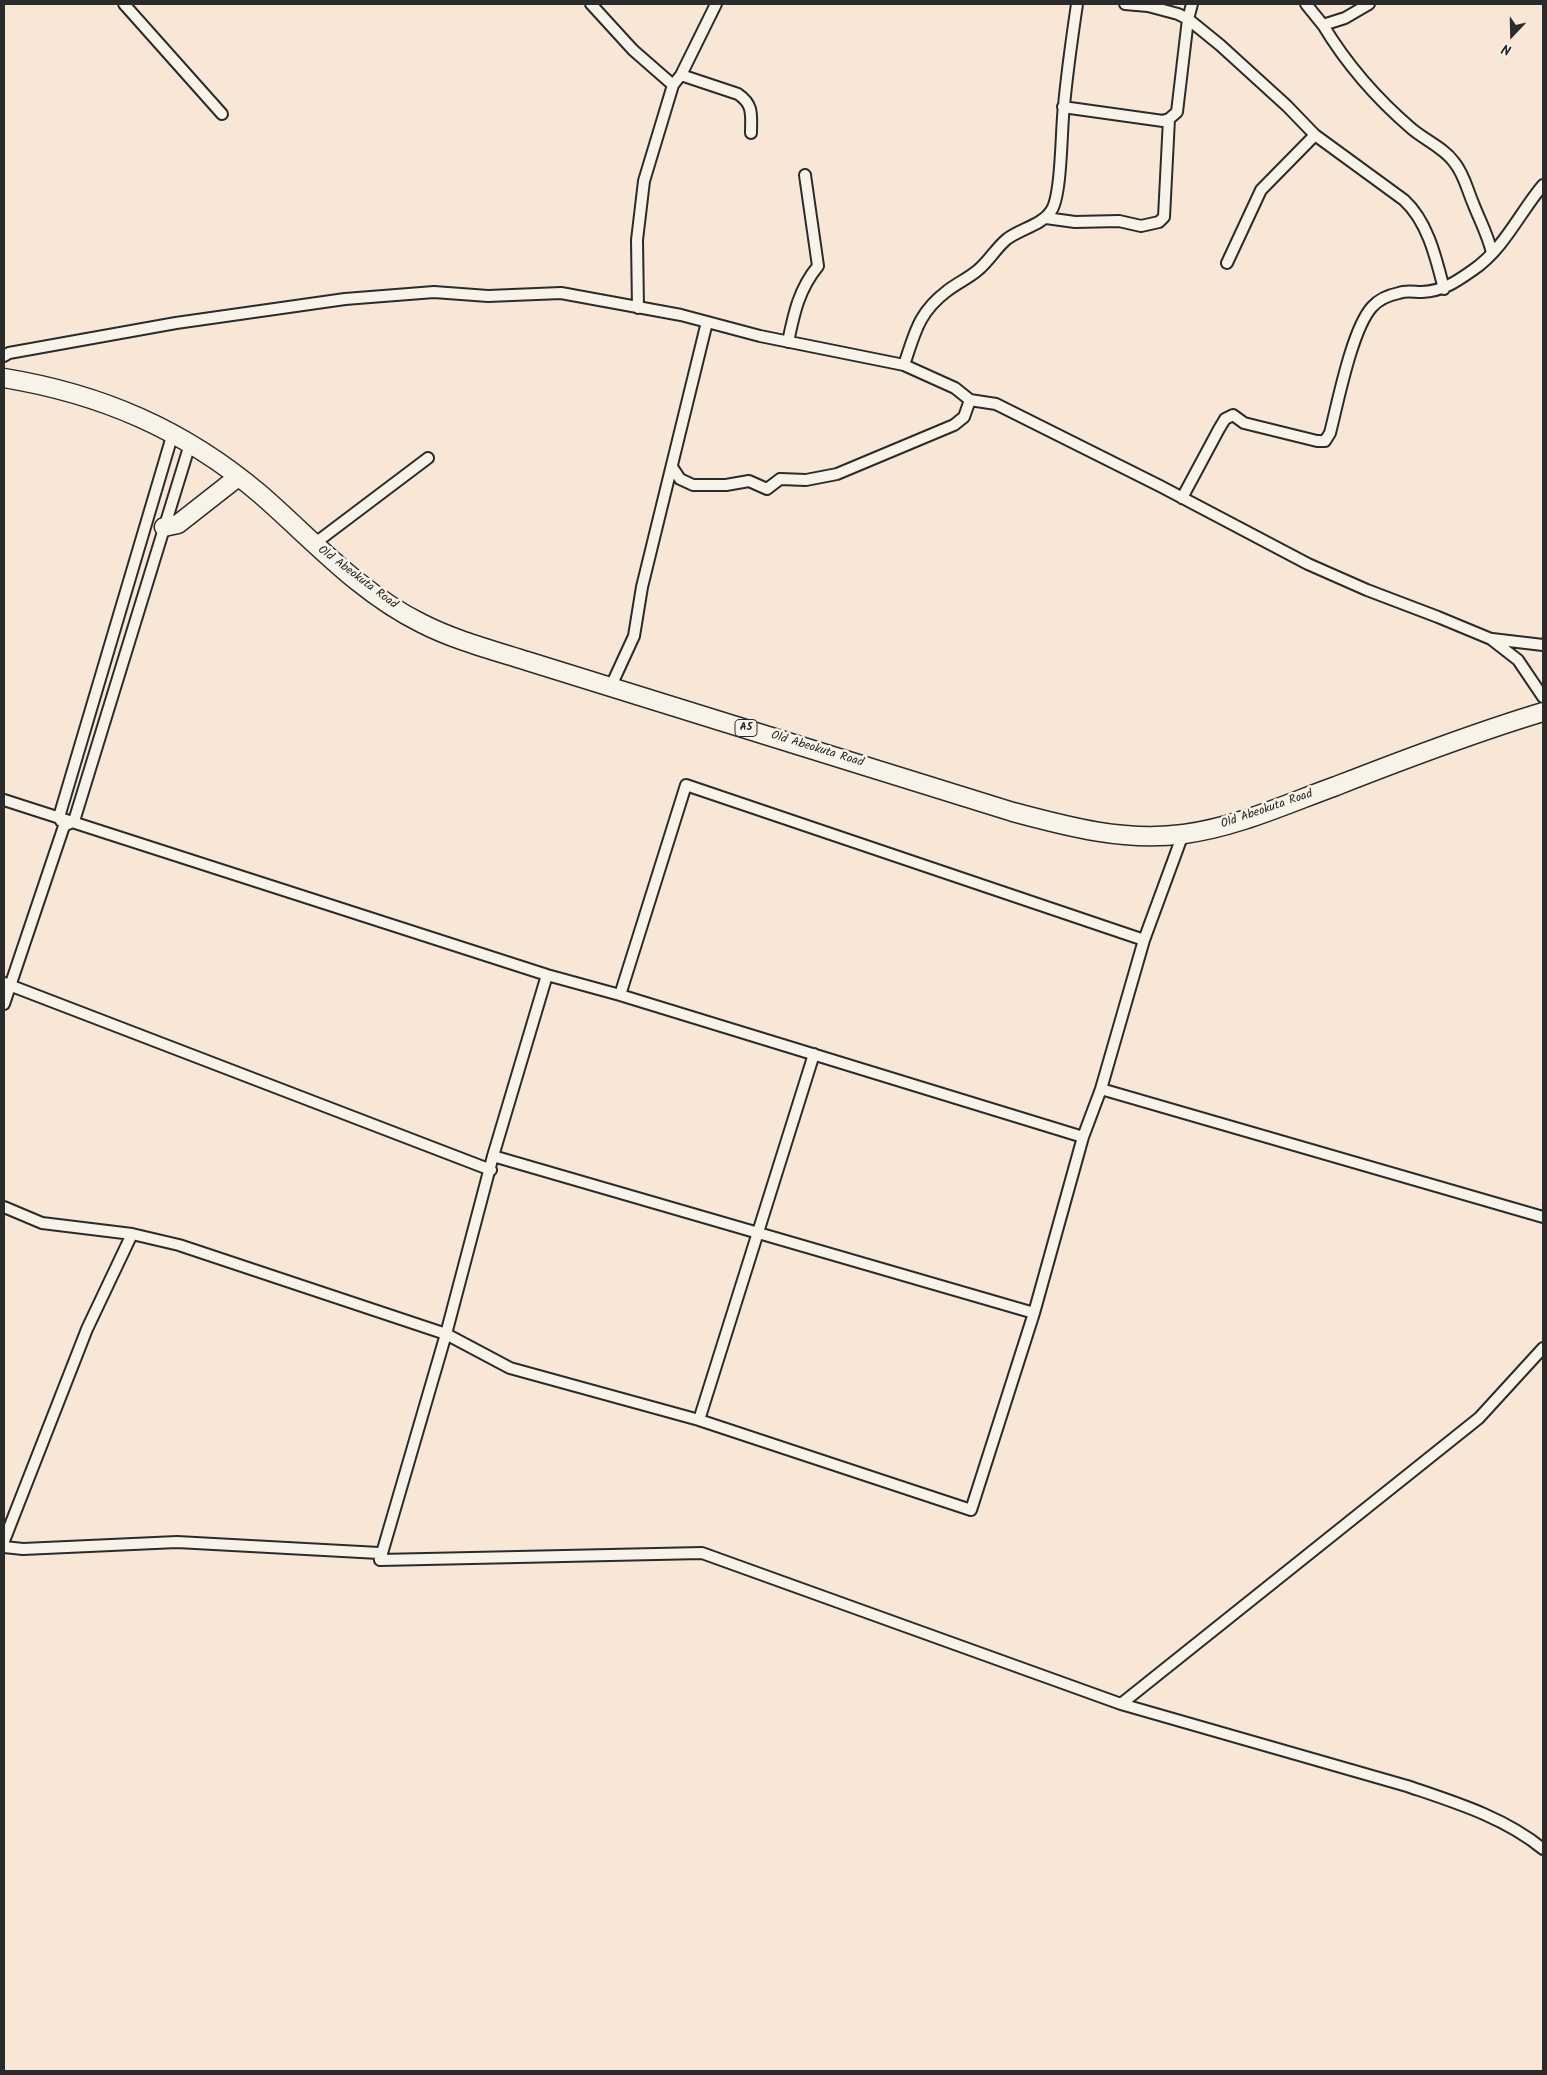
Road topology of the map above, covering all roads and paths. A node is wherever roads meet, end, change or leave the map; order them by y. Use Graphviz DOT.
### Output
graph roads {
  1 [pos="124,4"];
  2 [pos="591,4"];
  3 [pos="716,4"];
  4 [pos="1077,4"];
  5 [pos="1124,4"];
  6 [pos="1192,4"];
  7 [pos="1306,4"];
  8 [pos="1369,4"];
  9 [pos="1188,19"];
  10 [pos="1324,25"];
  11 [pos="682,75"];
  12 [pos="673,86"];
  13 [pos="1063,107"];
  14 [pos="222,114"];
  15 [pos="1169,119"];
  16 [pos="751,133"];
  17 [pos="1315,135"];
  18 [pos="805,175"];
  19 [pos="1543,185"];
  20 [pos="1046,218"];
  21 [pos="1492,253"];
  22 [pos="1227,263"];
  23 [pos="1444,289"];
  24 [pos="638,308"];
  25 [pos="707,322"];
  26 [pos="788,342"];
  27 [pos="4,356"];
  28 [pos="904,365"];
  29 [pos="4,378"];
  30 [pos="970,400"];
  31 [pos="172,433"];
  32 [pos="190,444"];
  33 [pos="428,458"];
  34 [pos="672,467"];
  35 [pos="238,477"];
  36 [pos="1182,498"];
  37 [pos="146,519"];
  38 [pos="164,527"];
  39 [pos="314,544"];
  40 [pos="1491,639"];
  41 [pos="1543,644"];
  42 [pos="611,686"];
  43 [pos="1543,697"];
  44 [pos="1543,712"];
  45 [pos="4,800"];
  46 [pos="66,822"];
  47 [pos="1183,834"];
  48 [pos="1144,940"];
  49 [pos="547,975"];
  50 [pos="7,984"];
  51 [pos="620,995"];
  52 [pos="4,1004"];
  53 [pos="814,1054"];
  54 [pos="1101,1089"];
  55 [pos="1083,1137"];
  56 [pos="493,1156"];
  57 [pos="490,1170"];
  58 [pos="4,1207"];
  59 [pos="1543,1217"];
  60 [pos="132,1234"];
  61 [pos="759,1234"];
  62 [pos="1034,1313"];
  63 [pos="446,1334"];
  64 [pos="1543,1348"];
  65 [pos="699,1420"];
  66 [pos="4,1541"];
  67 [pos="4,1547"];
  68 [pos="380,1560"];
  69 [pos="1121,1704"];
  70 [pos="1543,1849"];
  1 -- 14 [label="street"];
  2 -- 12 [label="street"];
  3 -- 11 [label="street"];
  4 -- 13 [label="street"];
  5 -- 9 [label="street"];
  6 -- 9 [label="street"];
  7 -- 10 [label="street"];
  8 -- 10 [label="street"];
  9 -- 15 [label="street"];
  9 -- 17 [label="street"];
  10 -- 21 [label="street"];
  11 -- 12 [label="street"];
  11 -- 16 [label="street"];
  12 -- 24 [label="street"];
  13 -- 15 [label="street"];
  13 -- 20 [label="street"];
  15 -- 20 [label="street"];
  17 -- 22 [label="street"];
  17 -- 23 [label="street"];
  18 -- 26 [label="street"];
  19 -- 21 [label="street"];
  20 -- 28 [label="street"];
  21 -- 23 [label="street"];
  23 -- 36 [label="street"];
  24 -- 25 [label="street"];
  24 -- 27 [label="street"];
  25 -- 26 [label="street"];
  25 -- 34 [label="street"];
  26 -- 28 [label="street"];
  28 -- 30 [label="street"];
  29 -- 31 [label="highway, Old Abeokuta Road / A5"];
  30 -- 34 [label="street"];
  30 -- 36 [label="street"];
  31 -- 32 [label="highway, Old Abeokuta Road / A5"];
  31 -- 37 [label="street"];
  32 -- 35 [label="highway, Old Abeokuta Road / A5"];
  32 -- 38 [label="street"];
  33 -- 39 [label="street"];
  34 -- 42 [label="street"];
  35 -- 38 [label="highway"];
  35 -- 39 [label="highway, Old Abeokuta Road / A5"];
  36 -- 40 [label="street"];
  37 -- 38 [label="street"];
  37 -- 46 [label="street"];
  38 -- 46 [label="street"];
  39 -- 42 [label="highway, Old Abeokuta Road / A5"];
  40 -- 41 [label="street"];
  40 -- 43 [label="street"];
  42 -- 47 [label="highway, Old Abeokuta Road / A5"];
  44 -- 47 [label="highway, Old Abeokuta Road / A5"];
  45 -- 46 [label="street"];
  46 -- 49 [label="street"];
  46 -- 50 [label="street"];
  47 -- 48 [label="street"];
  48 -- 51 [label="street"];
  48 -- 54 [label="street"];
  49 -- 51 [label="street"];
  49 -- 56 [label="street"];
  50 -- 52 [label="street"];
  50 -- 57 [label="street"];
  51 -- 53 [label="street"];
  53 -- 55 [label="street"];
  53 -- 61 [label="street"];
  54 -- 55 [label="street"];
  54 -- 59 [label="street"];
  55 -- 62 [label="street"];
  56 -- 57 [label="street"];
  56 -- 61 [label="street"];
  57 -- 63 [label="street"];
  58 -- 60 [label="street"];
  60 -- 63 [label="street"];
  60 -- 66 [label="street"];
  61 -- 62 [label="street"];
  61 -- 65 [label="street"];
  62 -- 65 [label="street"];
  63 -- 65 [label="street"];
  63 -- 68 [label="street"];
  64 -- 69 [label="street"];
  67 -- 68 [label="street"];
  68 -- 69 [label="street"];
  69 -- 70 [label="street"];
}
